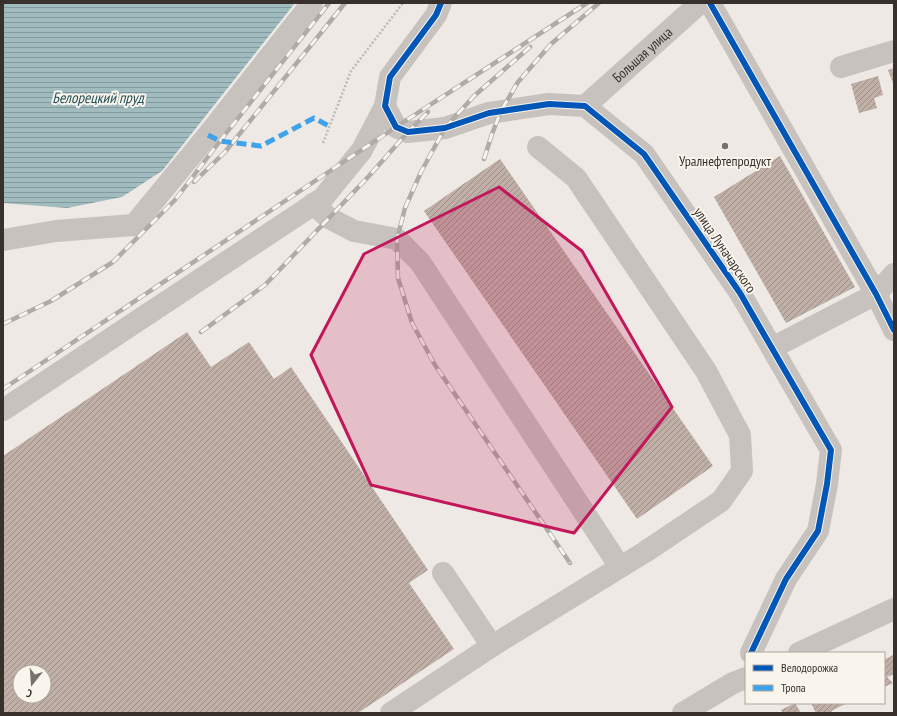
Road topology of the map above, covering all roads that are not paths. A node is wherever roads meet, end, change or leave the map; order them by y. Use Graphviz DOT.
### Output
graph roads {
  1 [pos="312,3"];
  2 [pos="441,3"];
  3 [pos="700,3"];
  4 [pos="710,3"];
  5 [pos="894,51"];
  6 [pos="841,67"];
  7 [pos="386,106"];
  8 [pos="585,106"];
  9 [pos="538,147"];
  10 [pos="313,204"];
  11 [pos="3,240"];
  12 [pos="894,274"];
  13 [pos="876,294"];
  14 [pos="894,330"];
  15 [pos="772,348"];
  16 [pos="3,410"];
  17 [pos="620,567"];
  18 [pos="443,573"];
  19 [pos="894,609"];
  20 [pos="492,646"];
  21 [pos="751,652"];
  22 [pos="801,652"];
  23 [pos="745,664"];
  24 [pos="740,680"];
  25 [pos="391,713"];
  26 [pos="683,713"];
  1 -- 11 [label="street"];
  2 -- 7 [label="street"];
  3 -- 8 [label="street, Большая улица"];
  4 -- 13 [label="street"];
  5 -- 6 [label="street"];
  7 -- 8 [label="street"];
  7 -- 10 [label="street"];
  8 -- 15 [label="street, улица Луначарского"];
  9 -- 17 [label="street"];
  10 -- 16 [label="street"];
  10 -- 17 [label="street"];
  12 -- 13 [label="street"];
  13 -- 14 [label="street"];
  13 -- 15 [label="street"];
  15 -- 21 [label="street, улица Луначарского"];
  17 -- 20 [label="street"];
  18 -- 20 [label="street"];
  19 -- 22 [label="street"];
  20 -- 25 [label="street"];
  23 -- 24 [label="street"];
  24 -- 26 [label="street"];
}
